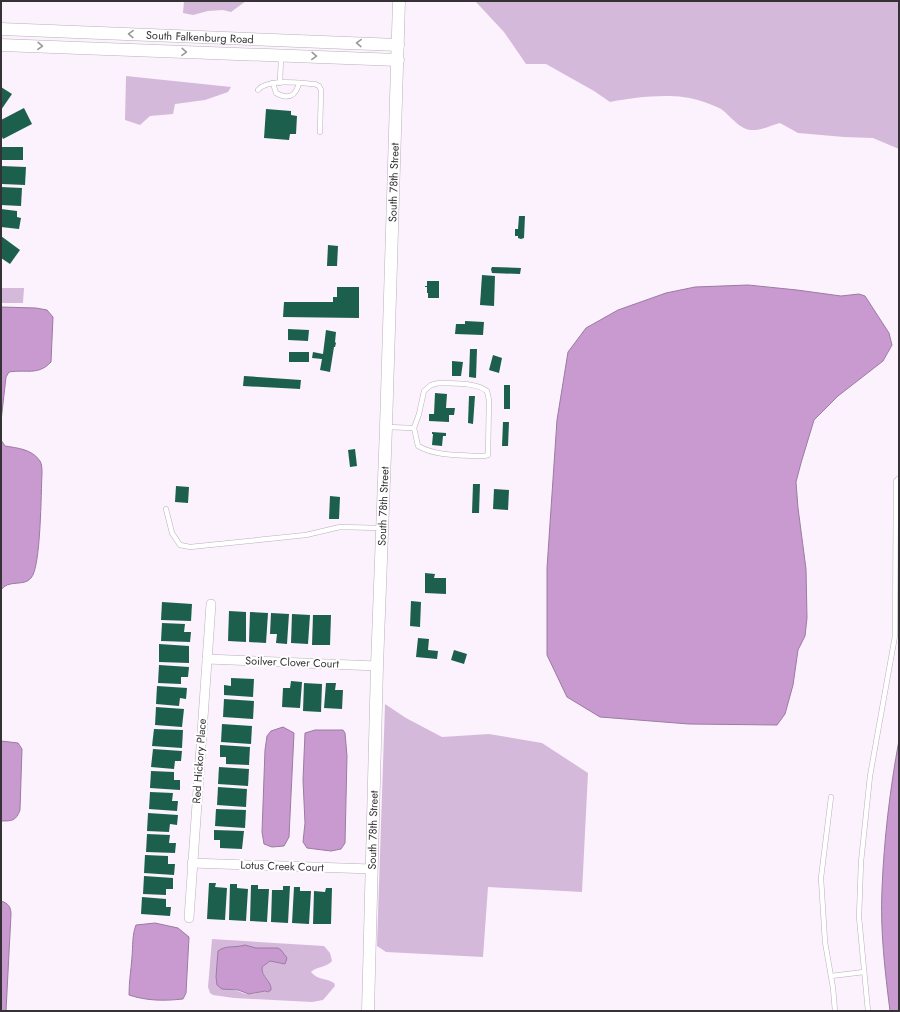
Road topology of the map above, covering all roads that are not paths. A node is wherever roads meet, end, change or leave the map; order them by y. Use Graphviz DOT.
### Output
graph roads {
  1 [pos="399,1"];
  2 [pos="1,29"];
  3 [pos="1,45"];
  4 [pos="398,45"];
  5 [pos="281,55"];
  6 [pos="398,60"];
  7 [pos="272,82"];
  8 [pos="280,83"];
  9 [pos="300,83"];
  10 [pos="258,90"];
  11 [pos="320,132"];
  12 [pos="386,427"];
  13 [pos="414,428"];
  14 [pos="899,478"];
  15 [pos="166,509"];
  16 [pos="382,528"];
  17 [pos="211,604"];
  18 [pos="207,659"];
  19 [pos="377,666"];
  20 [pos="830,797"];
  21 [pos="192,863"];
  22 [pos="372,869"];
  23 [pos="189,918"];
  24 [pos="864,972"];
  25 [pos="831,976"];
  26 [pos="368,1011"];
  27 [pos="835,1011"];
  28 [pos="868,1011"];
  1 -- 4 [label="street, South 78th Street"];
  4 -- 2 [label="street, South Falkenburg Road, one-way"];
  3 -- 5 [label="street, South Falkenburg Road, one-way"];
  4 -- 6 [label="street, South 78th Street"];
  5 -- 6 [label="street, South Falkenburg Road, one-way"];
  5 -- 8 [label="lane"];
  6 -- 12 [label="street, South 78th Street"];
  7 -- 8 [label="lane"];
  7 -- 9 [label="lane"];
  7 -- 10 [label="lane"];
  8 -- 9 [label="lane"];
  9 -- 11 [label="lane"];
  12 -- 13 [label="lane"];
  12 -- 16 [label="street, South 78th Street"];
  13 -- 13 [label="lane"];
  14 -- 24 [label="lane"];
  15 -- 16 [label="lane"];
  16 -- 19 [label="street, South 78th Street"];
  17 -- 18 [label="street, Red Hickory Place"];
  18 -- 19 [label="street, Soilver Clover Court"];
  18 -- 21 [label="street, Red Hickory Place"];
  19 -- 22 [label="street, South 78th Street"];
  20 -- 25 [label="lane"];
  21 -- 22 [label="street, Lotus Creek Court"];
  21 -- 23 [label="street, Red Hickory Place"];
  22 -- 26 [label="street, South 78th Street"];
  24 -- 25 [label="lane"];
  24 -- 28 [label="lane"];
  25 -- 27 [label="lane"];
}
